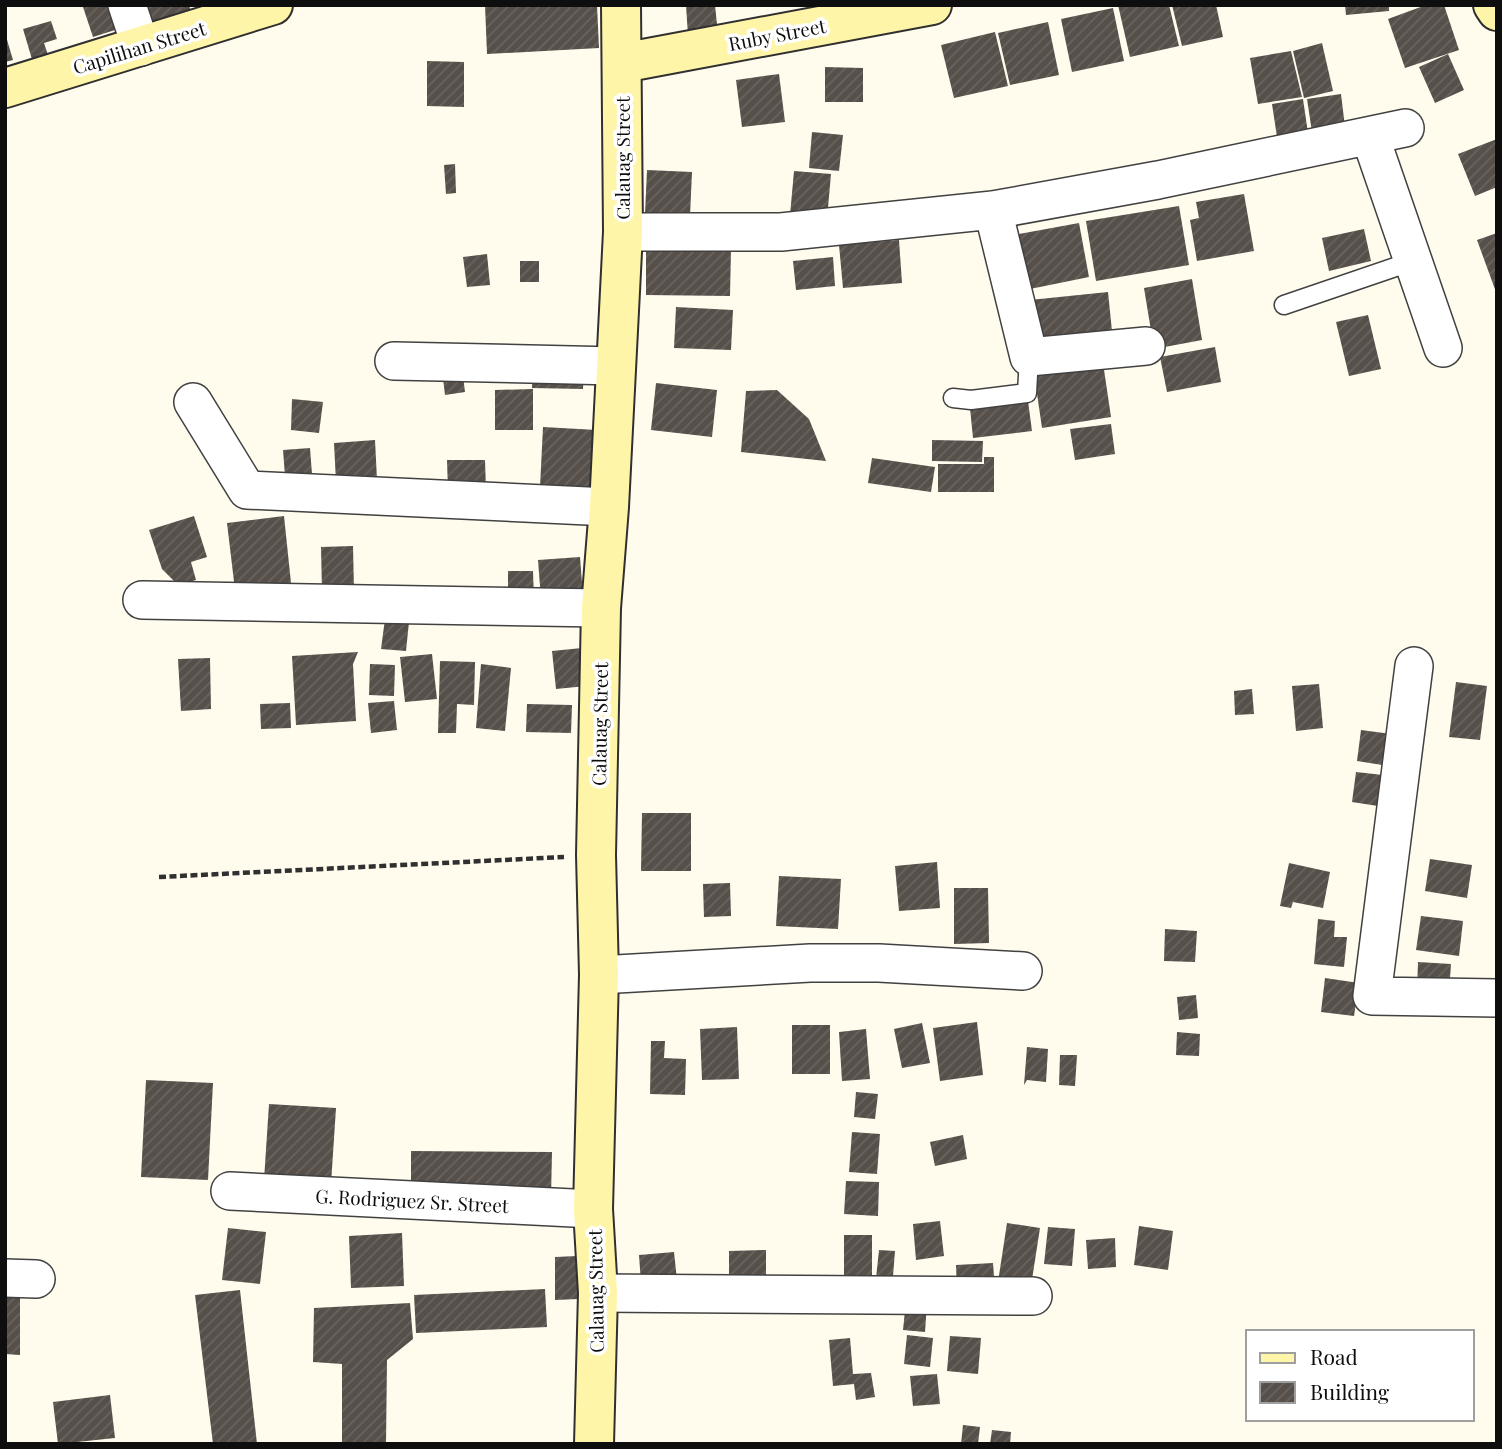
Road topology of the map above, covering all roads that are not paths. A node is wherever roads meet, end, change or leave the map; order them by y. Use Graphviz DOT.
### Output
graph roads {
  1 [pos="127,5"];
  2 [pos="273,5"];
  3 [pos="621,5"];
  4 [pos="932,5"];
  5 [pos="1493,5"];
  6 [pos="1497,11"];
  7 [pos="141,47"];
  8 [pos="622,63"];
  9 [pos="5,88"];
  10 [pos="1405,128"];
  11 [pos="1370,136"];
  12 [pos="993,210"];
  13 [pos="623,232"];
  14 [pos="1413,261"];
  15 [pos="1284,305"];
  16 [pos="1146,345"];
  17 [pos="1443,348"];
  18 [pos="1029,357"];
  19 [pos="394,362"];
  20 [pos="616,366"];
  21 [pos="953,398"];
  22 [pos="193,402"];
  23 [pos="609,507"];
  24 [pos="142,600"];
  25 [pos="601,608"];
  26 [pos="1414,666"];
  27 [pos="1023,971"];
  28 [pos="599,975"];
  29 [pos="1497,998"];
  30 [pos="230,1191"];
  31 [pos="593,1209"];
  32 [pos="598,1293"];
  33 [pos="1033,1296"];
  34 [pos="594,1444"];
  1 -- 7 [label="street"];
  2 -- 7 [label="street, Capilihan Street"];
  3 -- 8 [label="street, Calauag Street"];
  4 -- 8 [label="street, Ruby Street"];
  5 -- 6 [label="street"];
  7 -- 9 [label="street, Capilihan Street"];
  8 -- 13 [label="street, Calauag Street"];
  10 -- 11 [label="street"];
  11 -- 12 [label="street"];
  11 -- 14 [label="street"];
  12 -- 13 [label="street"];
  12 -- 18 [label="street"];
  13 -- 20 [label="street, Calauag Street"];
  14 -- 15 [label="lane"];
  14 -- 17 [label="street"];
  16 -- 18 [label="street"];
  18 -- 21 [label="lane"];
  19 -- 20 [label="street"];
  20 -- 23 [label="street, Calauag Street"];
  22 -- 23 [label="street"];
  23 -- 25 [label="street, Calauag Street"];
  24 -- 25 [label="street"];
  25 -- 28 [label="street, Calauag Street"];
  26 -- 29 [label="street"];
  27 -- 28 [label="street"];
  28 -- 31 [label="street, Calauag Street"];
  30 -- 31 [label="street, G. Rodriguez Sr. Street"];
  31 -- 32 [label="street, Calauag Street"];
  32 -- 33 [label="street"];
  32 -- 34 [label="street, Calauag Street"];
}
